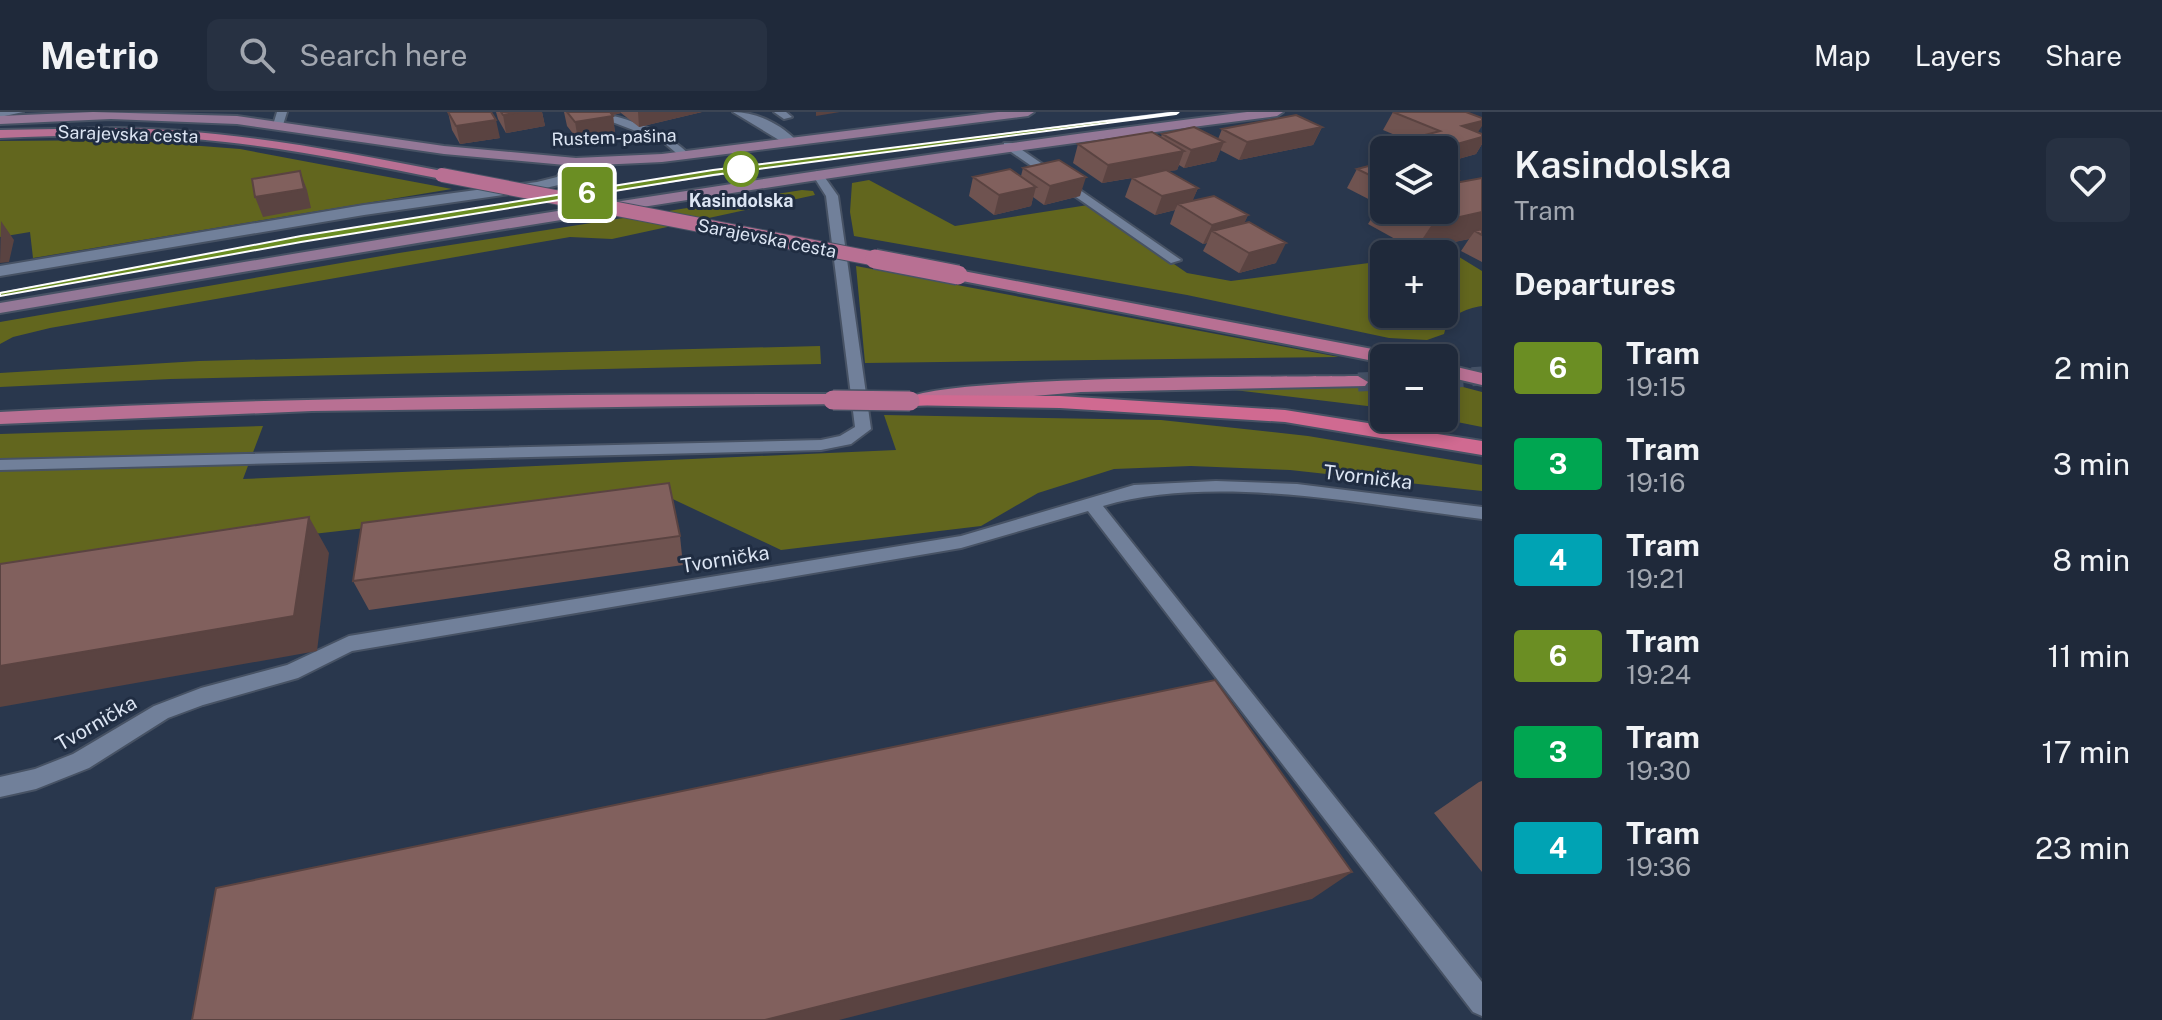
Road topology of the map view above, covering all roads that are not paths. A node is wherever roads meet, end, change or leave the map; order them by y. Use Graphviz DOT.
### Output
graph roads {
  1 [pos="18,112"];
  2 [pos="591,112"];
  3 [pos="739,112"];
  4 [pos="1028,112"];
  5 [pos="1277,112"];
  6 [pos="0,114"];
  7 [pos="153,114"];
  8 [pos="280,118"];
  9 [pos="0,120"];
  10 [pos="0,134"];
  11 [pos="789,140"];
  12 [pos="1008,145"];
  13 [pos="685,155"];
  14 [pos="576,162"];
  15 [pos="817,174"];
  16 [pos="1175,260"];
  17 [pos="0,271"];
  18 [pos="0,308"];
  19 [pos="1370,355"];
  20 [pos="1482,361"];
  21 [pos="1458,367"];
  22 [pos="1458,372"];
  23 [pos="1482,379"];
  24 [pos="1358,382"];
  25 [pos="910,401"];
  26 [pos="0,418"];
  27 [pos="1482,448"];
  28 [pos="0,465"];
  29 [pos="1091,503"];
  30 [pos="1482,513"];
  31 [pos="0,787"];
  32 [pos="1482,1003"];
  1 -- 6 [label="lane"];
  2 -- 13 [label="lane"];
  3 -- 11 [label="street"];
  4 -- 11 [label="main road, Rustem-pašina"];
  5 -- 12 [label="main road"];
  7 -- 8 [label="main road, Rustem-pašina"];
  7 -- 9 [label="main road, Rustem-pašina"];
  8 -- 14 [label="main road, Rustem-pašina"];
  10 -- 19 [label="main road, Sarajevska cesta, bridge"];
  11 -- 13 [label="main road, Rustem-pašina"];
  12 -- 15 [label="main road"];
  12 -- 16 [label="lane"];
  13 -- 14 [label="main road, Rustem-pašina"];
  14 -- 17 [label="street"];
  15 -- 18 [label="main road"];
  15 -- 28 [label="lane"];
  20 -- 21 [label="main road"];
  22 -- 23 [label="main road"];
  24 -- 25 [label="main road"];
  25 -- 26 [label="main road, bridge"];
  25 -- 27 [label="highway"];
  29 -- 30 [label="lane, Tvornička"];
  29 -- 31 [label="lane, Tvornička"];
  29 -- 32 [label="lane"];
}
